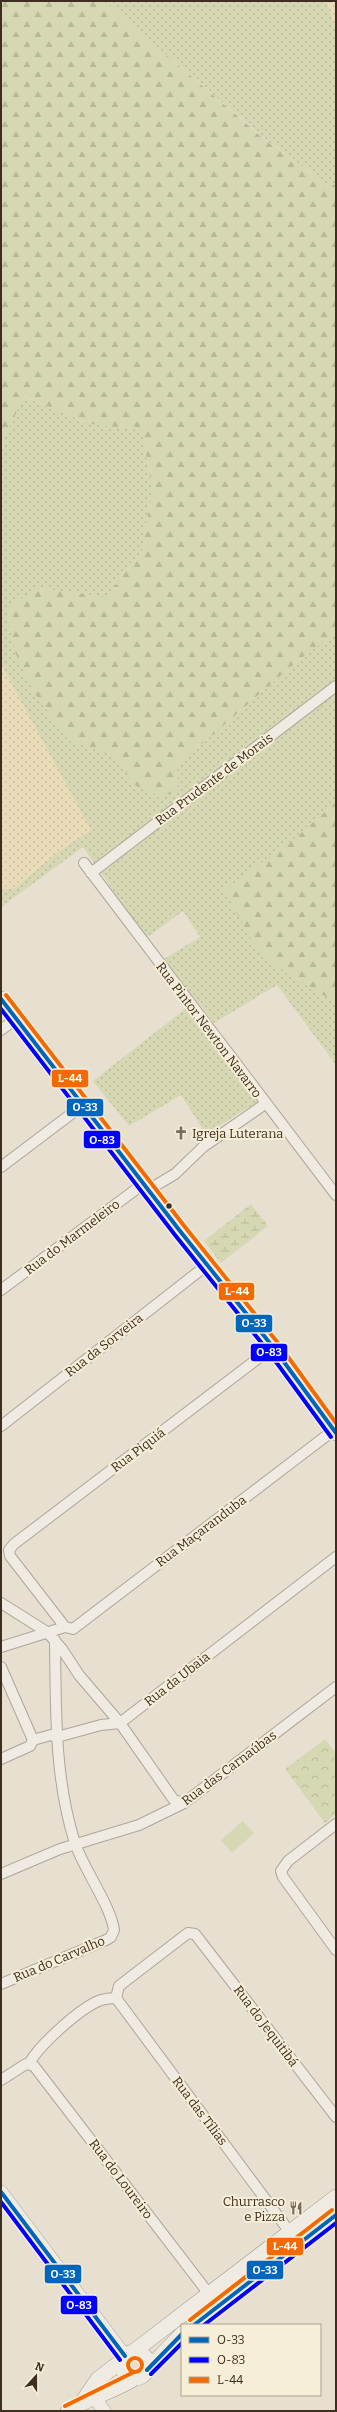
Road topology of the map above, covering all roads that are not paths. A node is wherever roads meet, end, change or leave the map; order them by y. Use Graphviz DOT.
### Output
graph roads {
  1 [pos="336,686"];
  2 [pos="84,863"];
  3 [pos="92,873"];
  4 [pos="1,999"];
  5 [pos="16,1019"];
  6 [pos="1,1030"];
  7 [pos="265,1104"];
  8 [pos="83,1105"];
  9 [pos="1,1167"];
  10 [pos="145,1187"];
  11 [pos="336,1195"];
  12 [pos="206,1265"];
  13 [pos="1,1290"];
  14 [pos="273,1347"];
  15 [pos="1,1426"];
  16 [pos="335,1432"];
  17 [pos="7,1553"];
  18 [pos="336,1557"];
  19 [pos="1,1603"];
  20 [pos="67,1628"];
  21 [pos="47,1632"];
  22 [pos="55,1640"];
  23 [pos="1,1647"];
  24 [pos="1,1667"];
  25 [pos="336,1687"];
  26 [pos="120,1723"];
  27 [pos="57,1737"];
  28 [pos="34,1740"];
  29 [pos="1,1759"];
  30 [pos="184,1804"];
  31 [pos="336,1824"];
  32 [pos="76,1844"];
  33 [pos="1,1874"];
  34 [pos="336,1950"];
  35 [pos="1,1984"];
  36 [pos="117,1994"];
  37 [pos="30,2064"];
  38 [pos="1,2080"];
  39 [pos="336,2117"];
  40 [pos="1,2192"];
  41 [pos="336,2197"];
  42 [pos="336,2215"];
  43 [pos="289,2231"];
  44 [pos="209,2294"];
  45 [pos="195,2324"];
  46 [pos="181,2335"];
  47 [pos="127,2356"];
  48 [pos="141,2374"];
  49 [pos="89,2400"];
  50 [pos="68,2411"];
  51 [pos="104,2411"];
  1 -- 3 [label="street, Rua Prudente de Morais"];
  2 -- 3 [label="street, Rua Pintor Newton Navarro"];
  3 -- 7 [label="street, Rua Pintor Newton Navarro"];
  4 -- 5 [label="main road"];
  5 -- 6 [label="street"];
  5 -- 8 [label="main road"];
  7 -- 10 [label="street, Rua do Marmeleiro"];
  7 -- 11 [label="street, Rua Pintor Newton Navarro"];
  8 -- 9 [label="street"];
  8 -- 10 [label="main road"];
  10 -- 12 [label="main road"];
  10 -- 13 [label="street, Rua do Marmeleiro"];
  12 -- 14 [label="main road"];
  12 -- 15 [label="street, Rua da Sorveira"];
  14 -- 16 [label="main road"];
  14 -- 17 [label="street, Rua Piquiá"];
  16 -- 20 [label="street, Rua Maçaranduba"];
  17 -- 20 [label="street"];
  18 -- 26 [label="street, Rua da Ubaia"];
  19 -- 21 [label="street"];
  20 -- 21 [label="street, Rua Maçaranduba"];
  21 -- 22 [label="street"];
  21 -- 23 [label="street, Rua Maçaranduba"];
  22 -- 26 [label="street"];
  22 -- 27 [label="street"];
  24 -- 28 [label="street"];
  25 -- 30 [label="street, Rua das Carnaúbas"];
  26 -- 27 [label="street"];
  26 -- 30 [label="street"];
  27 -- 28 [label="street"];
  27 -- 32 [label="street"];
  28 -- 29 [label="street"];
  30 -- 32 [label="street, Rua das Carnaúbas"];
  31 -- 34 [label="street"];
  32 -- 33 [label="street, Rua das Carnaúbas"];
  32 -- 35 [label="street, Rua do Carvalho"];
  36 -- 37 [label="street"];
  36 -- 39 [label="street, Rua do Jequitibá"];
  36 -- 43 [label="street, Rua das Tílias"];
  37 -- 38 [label="street"];
  37 -- 44 [label="street, Rua do Loureiro"];
  40 -- 47 [label="street"];
  41 -- 43 [label="main road"];
  42 -- 45 [label="main road"];
  43 -- 44 [label="main road"];
  44 -- 47 [label="main road"];
  46 -- 48 [label="main road"];
  47 -- 48 [label="main road"];
  47 -- 48 [label="main road"];
  47 -- 49 [label="main road"];
  48 -- 49 [label="main road"];
  49 -- 50 [label="main road"];
  49 -- 51 [label="street"];
}
